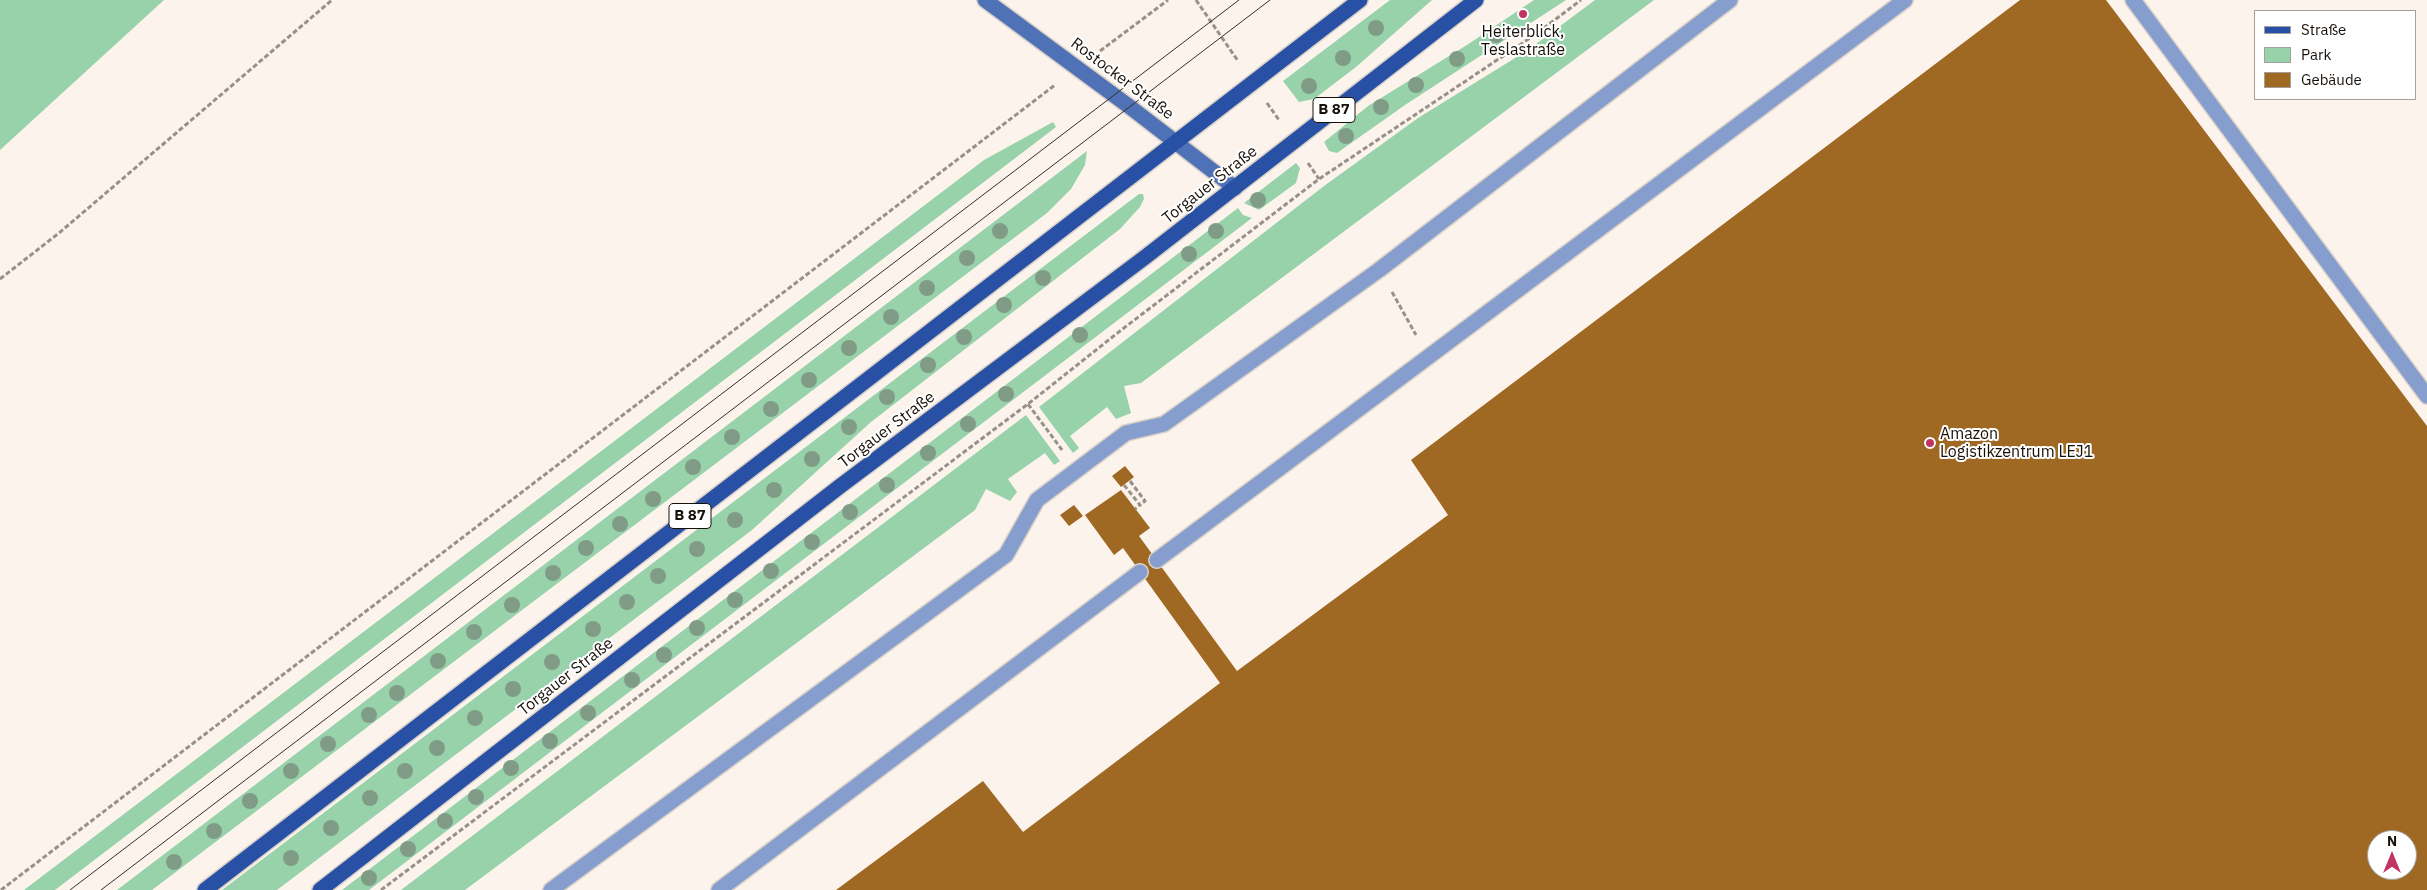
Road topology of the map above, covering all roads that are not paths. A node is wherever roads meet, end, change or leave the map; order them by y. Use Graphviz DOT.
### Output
graph roads {
  1 [pos="985,0"];
  2 [pos="1360,0"];
  3 [pos="1476,0"];
  4 [pos="1730,0"];
  5 [pos="1905,0"];
  6 [pos="2133,0"];
  7 [pos="1175,140"];
  8 [pos="1235,188"];
  9 [pos="2427,396"];
  10 [pos="1157,560"];
  11 [pos="1140,572"];
  12 [pos="205,890"];
  13 [pos="320,890"];
  14 [pos="551,890"];
  15 [pos="719,890"];
  1 -- 7 [label="main road, Rostocker Straße"];
  2 -- 7 [label="main road, B 87"];
  3 -- 8 [label="main road, Torgauer Straße / B 87"];
  4 -- 14 [label="lane"];
  5 -- 10 [label="lane"];
  6 -- 9 [label="lane"];
  7 -- 8 [label="main road, Rostocker Straße"];
  7 -- 12 [label="main road, B 87"];
  8 -- 13 [label="main road, Torgauer Straße / B 87"];
  11 -- 15 [label="lane"];
}
